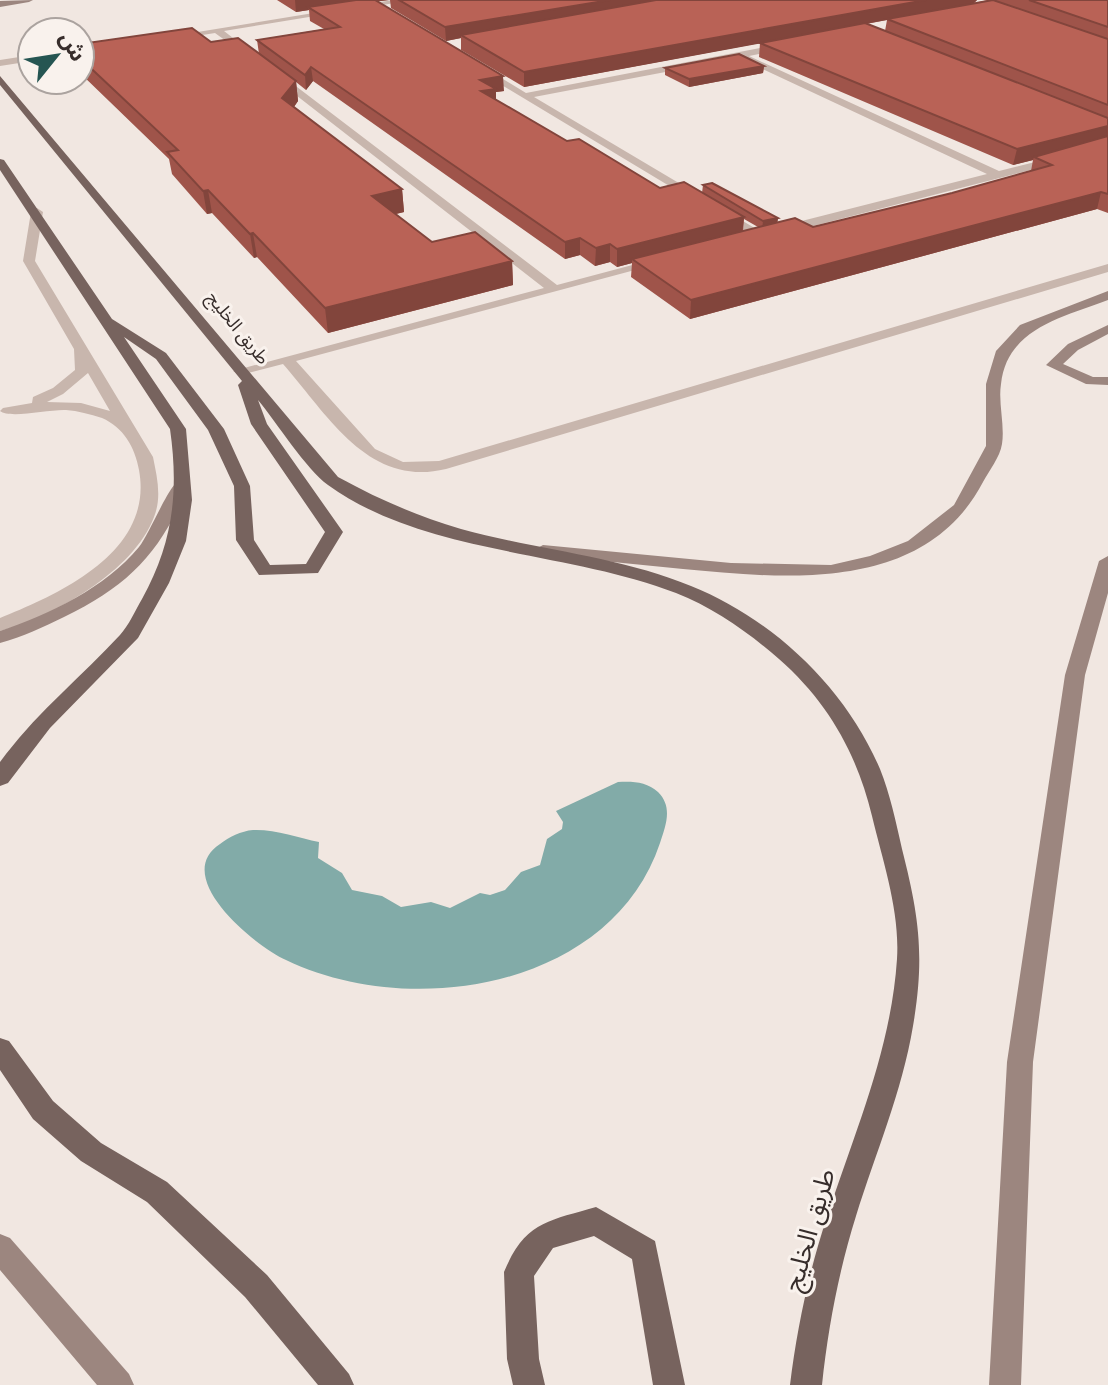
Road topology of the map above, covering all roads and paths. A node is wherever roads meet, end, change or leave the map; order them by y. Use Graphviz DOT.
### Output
graph roads {
  1 [pos="29,0"];
  2 [pos="409,0"];
  3 [pos="0,4"];
  4 [pos="374,5"];
  5 [pos="397,19"];
  6 [pos="217,30"];
  7 [pos="156,39"];
  8 [pos="802,43"];
  9 [pos="740,55"];
  10 [pos="254,59"];
  11 [pos="471,64"];
  12 [pos="267,68"];
  13 [pos="0,79"];
  14 [pos="524,96"];
  15 [pos="1108,147"];
  16 [pos="0,162"];
  17 [pos="998,175"];
  18 [pos="37,212"];
  19 [pos="759,236"];
  20 [pos="745,240"];
  21 [pos="671,259"];
  22 [pos="1108,268"];
  23 [pos="554,289"];
  24 [pos="1108,295"];
  25 [pos="105,319"];
  26 [pos="1108,329"];
  27 [pos="81,347"];
  28 [pos="286,359"];
  29 [pos="240,371"];
  30 [pos="1108,381"];
  31 [pos="4,412"];
  32 [pos="125,424"];
  33 [pos="186,473"];
  34 [pos="542,550"];
  35 [pos="1108,561"];
  36 [pos="0,625"];
  37 [pos="0,637"];
  38 [pos="0,778"];
  39 [pos="0,1049"];
  40 [pos="0,1248"];
  41 [pos="118,1385"];
  42 [pos="338,1385"];
  43 [pos="529,1385"];
  44 [pos="669,1385"];
  45 [pos="806,1385"];
  46 [pos="1005,1385"];
  1 -- 3 [label="main road"];
  2 -- 4 [label="street"];
  4 -- 5 [label="street"];
  4 -- 6 [label="street"];
  6 -- 7 [label="street"];
  6 -- 10 [label="street"];
  8 -- 9 [label="street"];
  9 -- 14 [label="street"];
  9 -- 17 [label="street"];
  11 -- 14 [label="street"];
  12 -- 23 [label="street"];
  13 -- 29 [label="main road, طريق الخليج"];
  14 -- 19 [label="street"];
  15 -- 17 [label="street"];
  16 -- 18 [label="main road"];
  17 -- 19 [label="street"];
  18 -- 25 [label="main road"];
  18 -- 27 [label="street"];
  19 -- 20 [label="street"];
  21 -- 23 [label="street"];
  22 -- 28 [label="street"];
  23 -- 28 [label="street"];
  24 -- 34 [label="main road"];
  25 -- 29 [label="main road"];
  25 -- 33 [label="main road"];
  26 -- 30 [label="main road"];
  27 -- 31 [label="street"];
  27 -- 32 [label="street"];
  28 -- 29 [label="street"];
  29 -- 34 [label="main road, طريق الخليج"];
  31 -- 32 [label="street"];
  32 -- 36 [label="street"];
  33 -- 37 [label="main road"];
  33 -- 38 [label="main road"];
  34 -- 45 [label="main road, طريق الخليج"];
  35 -- 46 [label="main road"];
  39 -- 42 [label="main road"];
  40 -- 41 [label="main road"];
  43 -- 44 [label="main road"];
}
